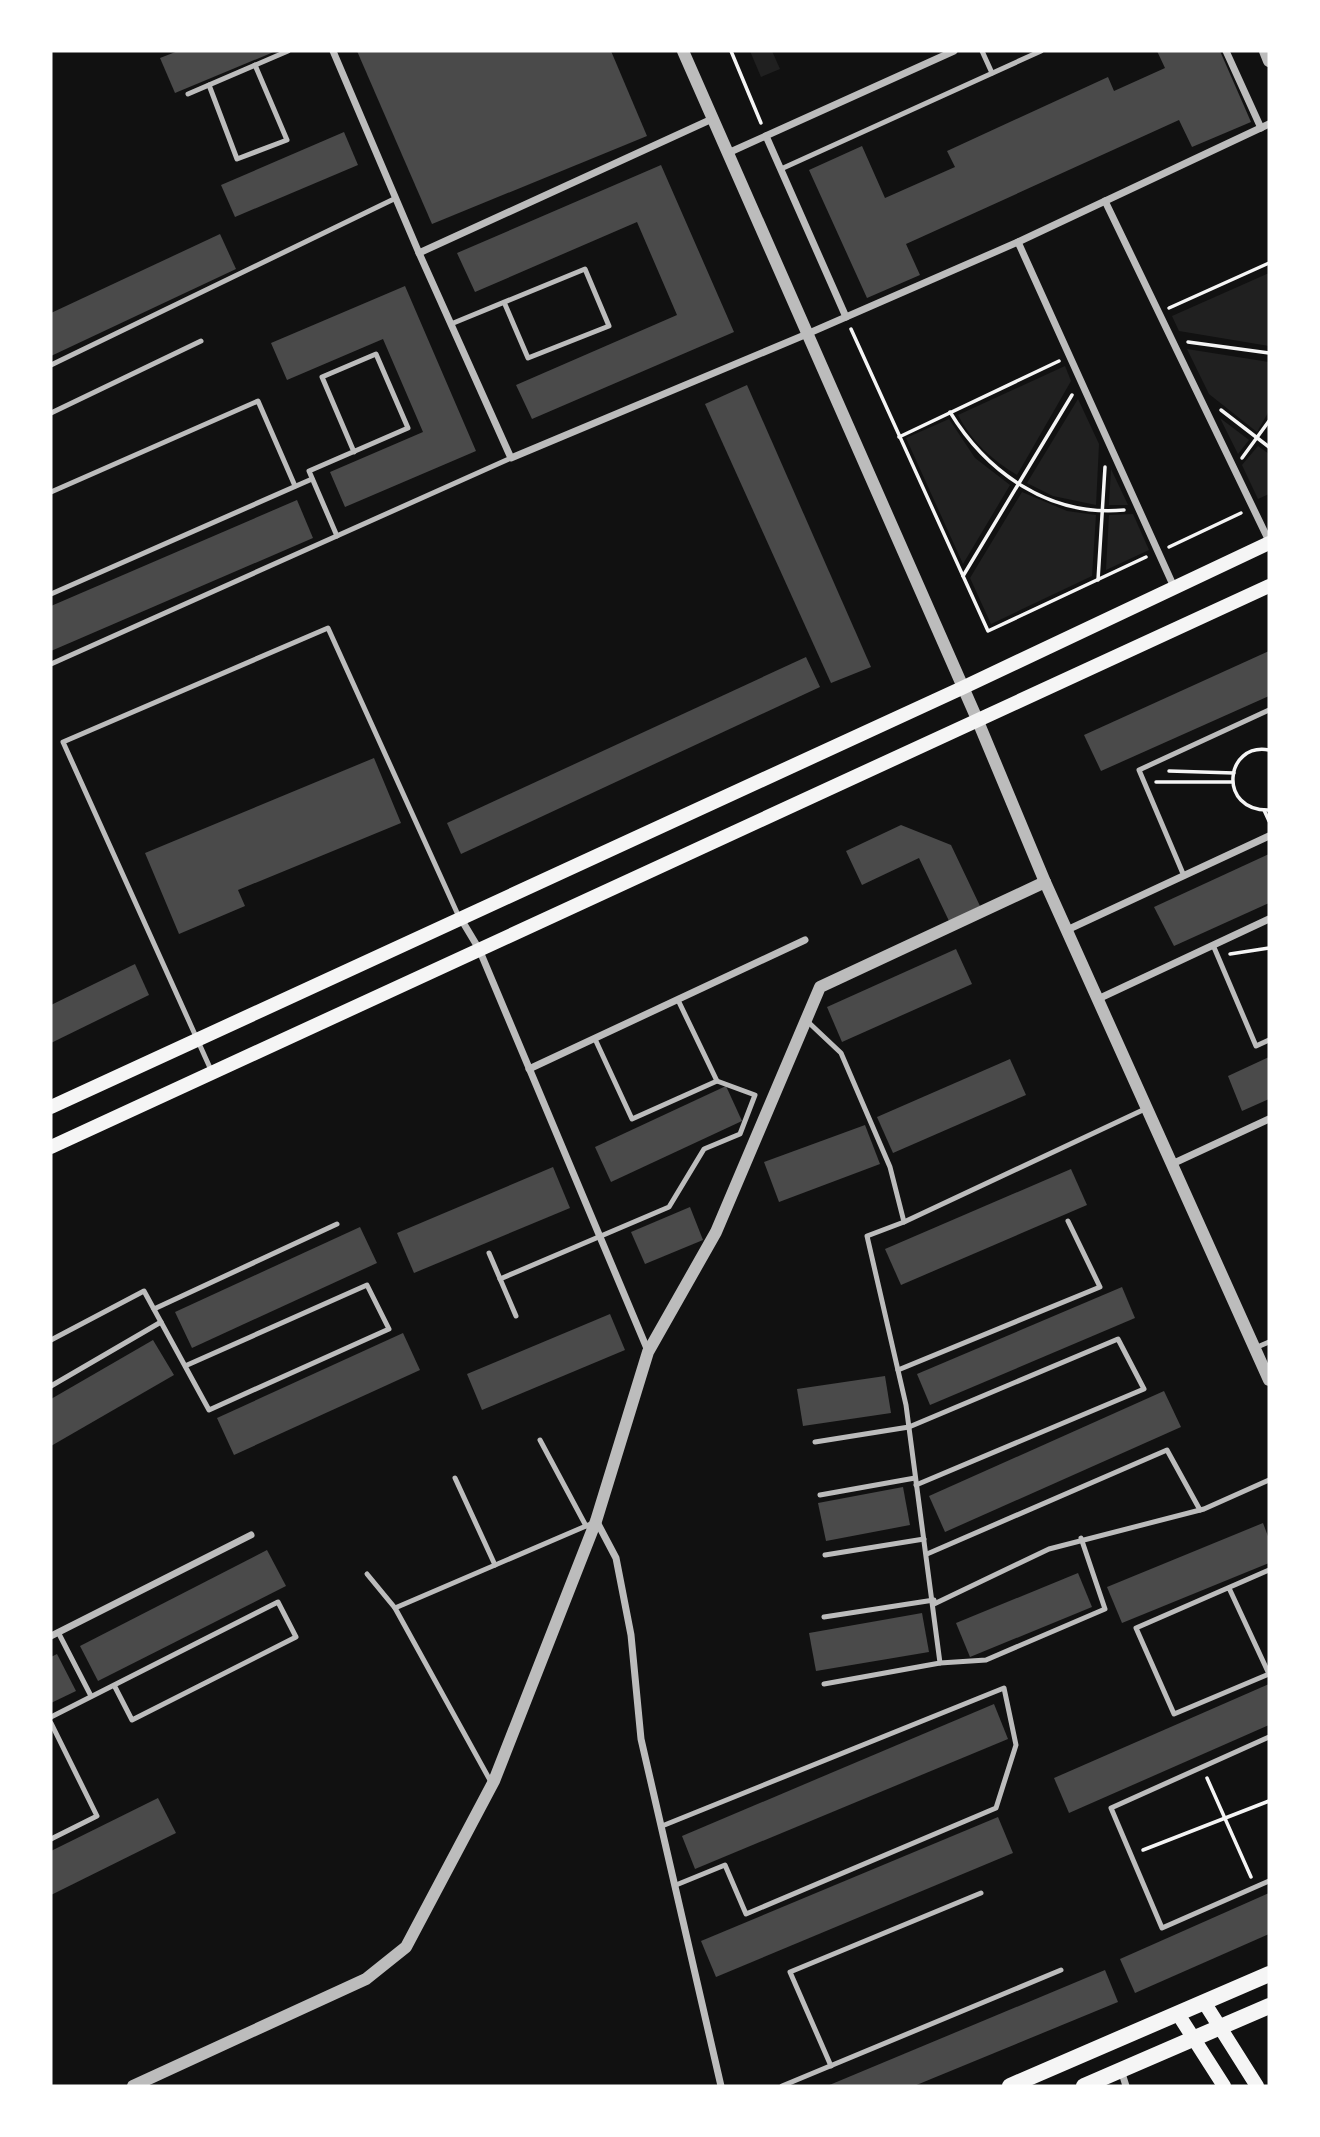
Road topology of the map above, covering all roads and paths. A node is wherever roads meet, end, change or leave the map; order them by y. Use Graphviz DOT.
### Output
graph roads {
  1 [pos="288,51"];
  2 [pos="333,51"];
  3 [pos="683,51"];
  4 [pos="730,51"];
  5 [pos="954,51"];
  6 [pos="982,51"];
  7 [pos="1041,51"];
  8 [pos="1226,51"];
  9 [pos="1265,51"];
  10 [pos="1269,61"];
  11 [pos="255,65"];
  12 [pos="992,73"];
  13 [pos="209,85"];
  14 [pos="188,94"];
  15 [pos="712,119"];
  16 [pos="1269,124"];
  17 [pos="1261,128"];
  18 [pos="766,136"];
  19 [pos="728,153"];
  20 [pos="781,169"];
  21 [pos="396,198"];
  22 [pos="1105,201"];
  23 [pos="1018,242"];
  24 [pos="419,253"];
  25 [pos="1269,262"];
  26 [pos="504,302"];
  27 [pos="1159,312"];
  28 [pos="846,317"];
  29 [pos="451,324"];
  30 [pos="807,334"];
  31 [pos="1172,339"];
  32 [pos="201,341"];
  33 [pos="1269,353"];
  34 [pos="1070,356"];
  35 [pos="51,365"];
  36 [pos="1080,381"];
  37 [pos="1197,391"];
  38 [pos="950,412"];
  39 [pos="51,413"];
  40 [pos="1269,421"];
  41 [pos="899,436"];
  42 [pos="1107,439"];
  43 [pos="1259,439"];
  44 [pos="1269,447"];
  45 [pos="354,452"];
  46 [pos="511,458"];
  47 [pos="1234,468"];
  48 [pos="313,479"];
  49 [pos="1019,485"];
  50 [pos="295,486"];
  51 [pos="51,492"];
  52 [pos="1253,508"];
  53 [pos="1138,509"];
  54 [pos="1103,510"];
  55 [pos="337,536"];
  56 [pos="1269,542"];
  57 [pos="1158,552"];
  58 [pos="963,576"];
  59 [pos="1098,580"];
  60 [pos="1269,586"];
  61 [pos="1174,588"];
  62 [pos="51,594"];
  63 [pos="51,664"];
  64 [pos="962,688"];
  65 [pos="1269,710"];
  66 [pos="977,719"];
  67 [pos="1268,749"];
  68 [pos="1139,770"];
  69 [pos="1234,773"];
  70 [pos="1144,782"];
  71 [pos="1232,782"];
  72 [pos="1267,810"];
  73 [pos="1269,821"];
  74 [pos="1269,836"];
  75 [pos="1184,876"];
  76 [pos="1045,882"];
  77 [pos="459,917"];
  78 [pos="1269,919"];
  79 [pos="1067,930"];
  80 [pos="805,940"];
  81 [pos="1213,945"];
  82 [pos="1269,948"];
  83 [pos="479,949"];
  84 [pos="1218,956"];
  85 [pos="1098,999"];
  86 [pos="678,1000"];
  87 [pos="806,1020"];
  88 [pos="595,1039"];
  89 [pos="197,1040"];
  90 [pos="1269,1040"];
  91 [pos="529,1069"];
  92 [pos="212,1072"];
  93 [pos="718,1081"];
  94 [pos="51,1107"];
  95 [pos="1147,1108"];
  96 [pos="1269,1119"];
  97 [pos="740,1134"];
  98 [pos="754,1141"];
  99 [pos="51,1147"];
  100 [pos="1172,1164"];
  101 [pos="904,1222"];
  102 [pos="1068,1222"];
  103 [pos="337,1224"];
  104 [pos="600,1237"];
  105 [pos="489,1254"];
  106 [pos="500,1279"];
  107 [pos="154,1309"];
  108 [pos="516,1316"];
  109 [pos="161,1322"];
  110 [pos="51,1340"];
  111 [pos="1269,1342"];
  112 [pos="1255,1348"];
  113 [pos="648,1352"];
  114 [pos="185,1366"];
  115 [pos="898,1370"];
  116 [pos="1269,1380"];
  117 [pos="51,1387"];
  118 [pos="909,1427"];
  119 [pos="540,1440"];
  120 [pos="815,1441"];
  121 [pos="455,1478"];
  122 [pos="1269,1480"];
  123 [pos="916,1482"];
  124 [pos="820,1495"];
  125 [pos="1200,1510"];
  126 [pos="591,1524"];
  127 [pos="251,1535"];
  128 [pos="1081,1538"];
  129 [pos="924,1539"];
  130 [pos="926,1554"];
  131 [pos="825,1555"];
  132 [pos="495,1565"];
  133 [pos="1269,1570"];
  134 [pos="367,1574"];
  135 [pos="1229,1588"];
  136 [pos="934,1602"];
  137 [pos="396,1608"];
  138 [pos="824,1617"];
  139 [pos="54,1634"];
  140 [pos="940,1663"];
  141 [pos="824,1684"];
  142 [pos="114,1685"];
  143 [pos="92,1696"];
  144 [pos="51,1717"];
  145 [pos="51,1723"];
  146 [pos="1269,1737"];
  147 [pos="1202,1767"];
  148 [pos="492,1785"];
  149 [pos="1269,1801"];
  150 [pos="1224,1818"];
  151 [pos="662,1826"];
  152 [pos="51,1839"];
  153 [pos="1131,1855"];
  154 [pos="1269,1881"];
  155 [pos="676,1885"];
  156 [pos="1255,1887"];
  157 [pos="981,1893"];
  158 [pos="1061,1970"];
  159 [pos="1269,1974"];
  160 [pos="1204,2002"];
  161 [pos="1269,2006"];
  162 [pos="1178,2014"];
  163 [pos="1220,2028"];
  164 [pos="1194,2039"];
  165 [pos="831,2066"];
  166 [pos="1123,2078"];
  167 [pos="133,2086"];
  168 [pos="721,2086"];
  169 [pos="782,2086"];
  170 [pos="1010,2086"];
  171 [pos="1084,2086"];
  172 [pos="1224,2086"];
  173 [pos="1257,2086"];
  1 -- 11 [label="lane"];
  2 -- 21 [label="street"];
  3 -- 15 [label="street"];
  4 -- 18 [label="path"];
  5 -- 18 [label="street"];
  6 -- 12 [label="lane"];
  7 -- 12 [label="lane"];
  8 -- 17 [label="street"];
  9 -- 10 [label="street"];
  11 -- 13 [label="lane"];
  11 -- 13 [label="lane"];
  12 -- 20 [label="lane"];
  13 -- 14 [label="lane"];
  15 -- 19 [label="street"];
  15 -- 24 [label="street"];
  16 -- 17 [label="street"];
  17 -- 22 [label="street"];
  18 -- 19 [label="street"];
  18 -- 20 [label="street"];
  19 -- 30 [label="street"];
  20 -- 28 [label="street"];
  21 -- 24 [label="street"];
  21 -- 35 [label="lane"];
  22 -- 23 [label="street"];
  22 -- 27 [label="street"];
  23 -- 28 [label="street"];
  23 -- 34 [label="street"];
  24 -- 29 [label="street"];
  25 -- 27 [label="path"];
  26 -- 26 [label="lane"];
  26 -- 29 [label="lane"];
  27 -- 31 [label="street"];
  28 -- 30 [label="street"];
  28 -- 41 [label="path"];
  29 -- 46 [label="street"];
  30 -- 46 [label="street"];
  30 -- 64 [label="street"];
  31 -- 33 [label="path"];
  31 -- 37 [label="street"];
  32 -- 39 [label="lane"];
  34 -- 36 [label="street"];
  34 -- 38 [label="path"];
  36 -- 42 [label="street"];
  36 -- 49 [label="path"];
  37 -- 43 [label="path"];
  37 -- 47 [label="street"];
  38 -- 41 [label="path"];
  38 -- 49 [label="path"];
  40 -- 43 [label="path"];
  41 -- 58 [label="path"];
  42 -- 53 [label="street"];
  42 -- 54 [label="path"];
  43 -- 44 [label="path"];
  43 -- 47 [label="path"];
  45 -- 45 [label="lane"];
  45 -- 48 [label="lane"];
  46 -- 55 [label="lane"];
  47 -- 52 [label="street"];
  48 -- 50 [label="lane"];
  48 -- 55 [label="lane"];
  49 -- 54 [label="path"];
  49 -- 58 [label="path"];
  50 -- 51 [label="lane"];
  50 -- 62 [label="lane"];
  52 -- 56 [label="street"];
  52 -- 57 [label="path"];
  53 -- 54 [label="path"];
  53 -- 57 [label="street"];
  54 -- 59 [label="path"];
  55 -- 63 [label="lane"];
  56 -- 61 [label="main road"];
  57 -- 59 [label="path"];
  57 -- 61 [label="street"];
  58 -- 59 [label="path"];
  60 -- 66 [label="main road"];
  61 -- 64 [label="main road"];
  64 -- 66 [label="street"];
  64 -- 77 [label="main road"];
  65 -- 68 [label="lane"];
  66 -- 76 [label="street"];
  66 -- 83 [label="main road"];
  67 -- 69 [label="path"];
  68 -- 69 [label="path"];
  68 -- 70 [label="lane"];
  69 -- 71 [label="path"];
  70 -- 71 [label="path"];
  70 -- 75 [label="lane"];
  71 -- 72 [label="path"];
  72 -- 73 [label="path"];
  74 -- 75 [label="street"];
  75 -- 79 [label="street"];
  76 -- 79 [label="street"];
  76 -- 87 [label="street"];
  77 -- 83 [label="street"];
  77 -- 89 [label="main road"];
  77 -- 89 [label="lane"];
  78 -- 81 [label="street"];
  79 -- 85 [label="street"];
  80 -- 86 [label="street"];
  81 -- 84 [label="lane"];
  81 -- 85 [label="street"];
  82 -- 84 [label="path"];
  83 -- 91 [label="street"];
  83 -- 92 [label="main road"];
  84 -- 90 [label="lane"];
  85 -- 95 [label="street"];
  86 -- 88 [label="street"];
  86 -- 93 [label="lane"];
  87 -- 98 [label="street"];
  87 -- 101 [label="lane"];
  88 -- 91 [label="street"];
  88 -- 93 [label="lane"];
  89 -- 92 [label="lane"];
  89 -- 94 [label="main road"];
  91 -- 104 [label="street"];
  92 -- 99 [label="main road"];
  93 -- 97 [label="lane"];
  95 -- 100 [label="street"];
  95 -- 101 [label="lane"];
  96 -- 100 [label="street"];
  97 -- 98 [label="lane"];
  97 -- 104 [label="lane"];
  98 -- 113 [label="street"];
  100 -- 112 [label="street"];
  101 -- 115 [label="lane"];
  102 -- 115 [label="lane"];
  103 -- 107 [label="lane"];
  104 -- 106 [label="lane"];
  104 -- 113 [label="street"];
  105 -- 106 [label="lane"];
  106 -- 108 [label="lane"];
  107 -- 109 [label="lane"];
  107 -- 110 [label="lane"];
  109 -- 114 [label="lane"];
  109 -- 117 [label="lane"];
  111 -- 112 [label="lane"];
  112 -- 116 [label="street"];
  113 -- 126 [label="street"];
  114 -- 114 [label="lane"];
  115 -- 118 [label="lane"];
  118 -- 120 [label="lane"];
  118 -- 123 [label="lane"];
  118 -- 123 [label="lane"];
  119 -- 126 [label="lane"];
  121 -- 132 [label="lane"];
  122 -- 125 [label="lane"];
  123 -- 124 [label="lane"];
  123 -- 129 [label="lane"];
  125 -- 128 [label="lane"];
  125 -- 130 [label="lane"];
  126 -- 132 [label="lane"];
  126 -- 148 [label="street"];
  126 -- 151 [label="street"];
  127 -- 139 [label="street"];
  128 -- 136 [label="lane"];
  128 -- 140 [label="lane"];
  129 -- 130 [label="lane"];
  129 -- 131 [label="lane"];
  130 -- 136 [label="lane"];
  132 -- 137 [label="lane"];
  133 -- 135 [label="lane"];
  134 -- 137 [label="lane"];
  135 -- 135 [label="lane"];
  136 -- 138 [label="lane"];
  136 -- 140 [label="lane"];
  137 -- 148 [label="lane"];
  139 -- 143 [label="lane"];
  140 -- 141 [label="lane"];
  142 -- 142 [label="lane"];
  142 -- 143 [label="lane"];
  143 -- 144 [label="lane"];
  145 -- 152 [label="lane"];
  146 -- 147 [label="lane"];
  147 -- 150 [label="path"];
  147 -- 153 [label="lane"];
  148 -- 167 [label="street"];
  149 -- 150 [label="path"];
  150 -- 153 [label="path"];
  150 -- 156 [label="path"];
  151 -- 155 [label="street"];
  151 -- 155 [label="lane"];
  153 -- 156 [label="lane"];
  154 -- 156 [label="lane"];
  155 -- 168 [label="street"];
  157 -- 165 [label="lane"];
  158 -- 165 [label="lane"];
  159 -- 160 [label="main road"];
  160 -- 162 [label="main road"];
  160 -- 163 [label="main road"];
  161 -- 163 [label="main road"];
  162 -- 164 [label="main road"];
  162 -- 170 [label="main road"];
  163 -- 164 [label="main road"];
  163 -- 173 [label="main road"];
  164 -- 166 [label="main road"];
  164 -- 172 [label="main road"];
  165 -- 169 [label="lane"];
  166 -- 171 [label="main road"];
}
